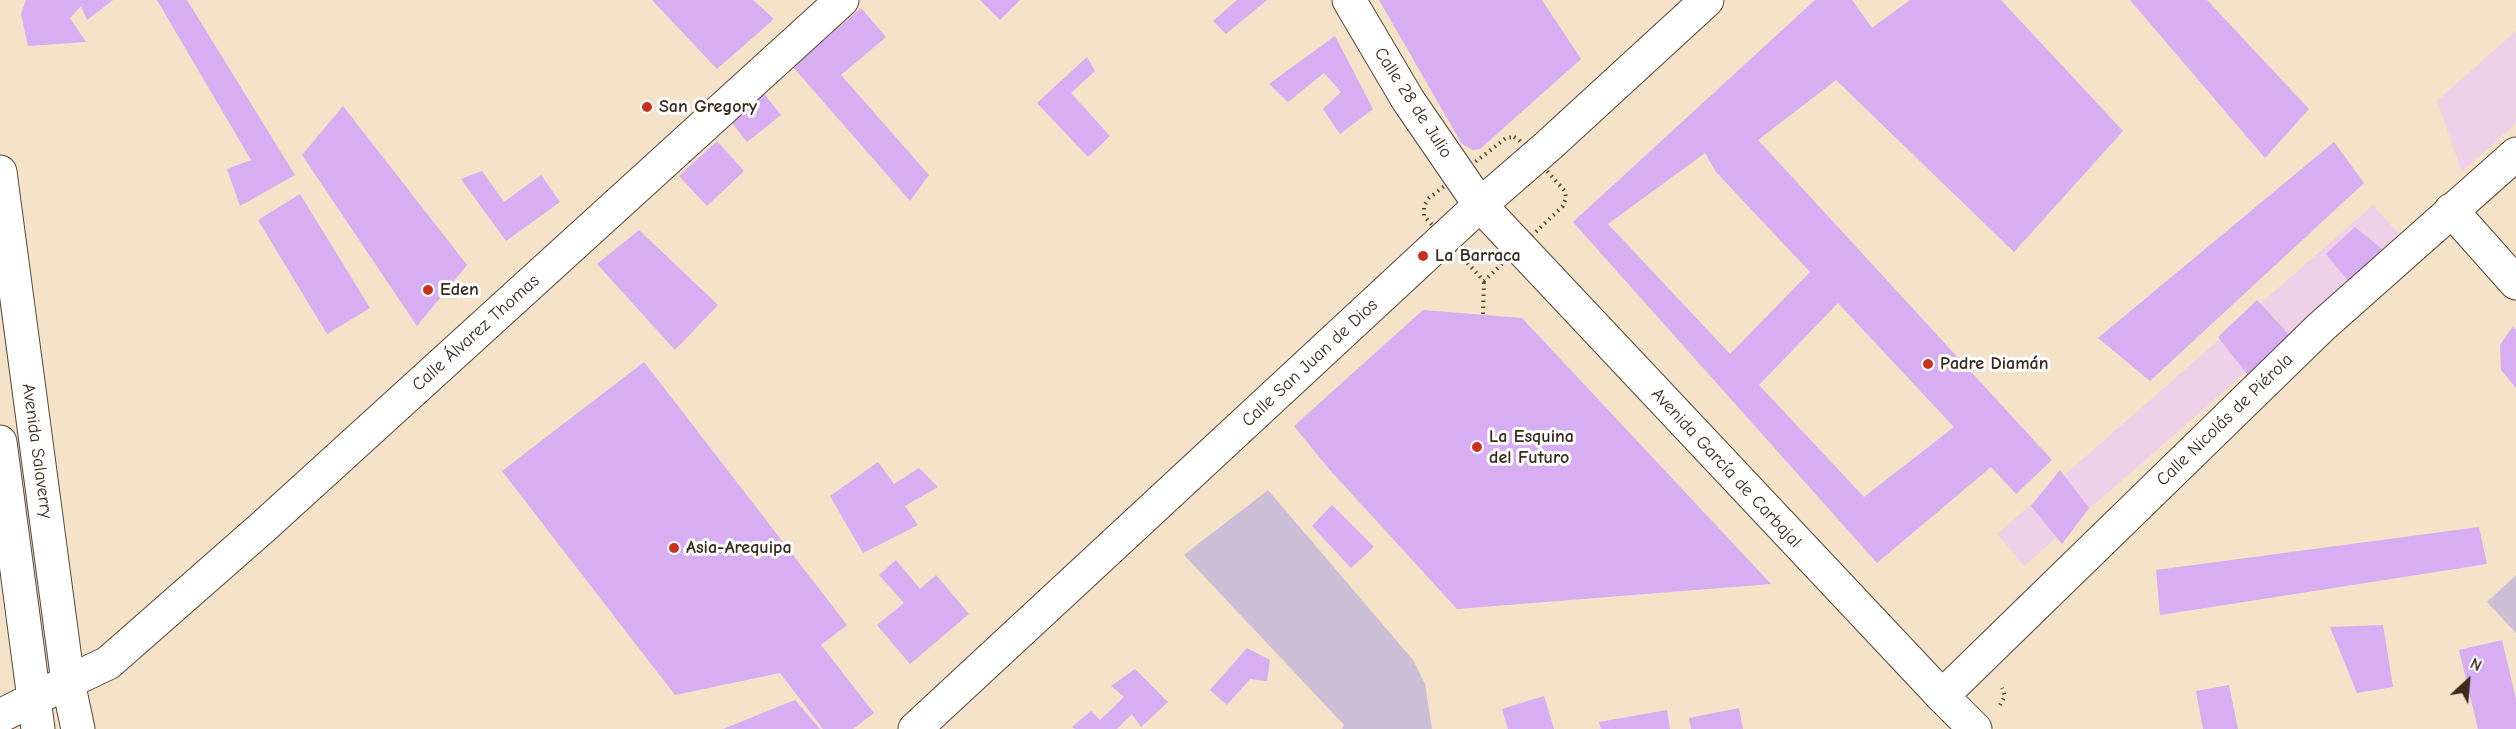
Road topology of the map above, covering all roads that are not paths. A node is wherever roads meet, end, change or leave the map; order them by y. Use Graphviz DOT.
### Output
graph roads {
  1 [pos="842,0"];
  2 [pos="1349,0"];
  3 [pos="1707,0"];
  4 [pos="2516,154"];
  5 [pos="0,172"];
  6 [pos="1480,205"];
  7 [pos="2451,210"];
  8 [pos="2516,283"];
  9 [pos="0,442"];
  10 [pos="108,663"];
  11 [pos="68,682"];
  12 [pos="1942,696"];
  13 [pos="37,715"];
  14 [pos="0,716"];
  15 [pos="74,726"];
  16 [pos="915,729"];
  17 [pos="1976,729"];
  1 -- 10 [label="street, Calle Álvarez Thomas"];
  2 -- 6 [label="street, Calle 28 de Julio"];
  3 -- 6 [label="street, Calle San Juan de Dios"];
  4 -- 7 [label="street, Calle Nicolás de Piérola"];
  5 -- 11 [label="street, Avenida Salaverry"];
  6 -- 12 [label="street, Avenida García de Carbajal"];
  6 -- 16 [label="street, Calle San Juan de Dios"];
  7 -- 8 [label="street"];
  7 -- 12 [label="street, Calle Nicolás de Piérola"];
  9 -- 13 [label="street, Avenida Salaverry"];
  10 -- 11 [label="street, Calle Álvarez Thomas"];
  10 -- 15 [label="street, Calle Álvarez Thomas"];
  11 -- 13 [label="street, Calle Álvarez Thomas"];
  11 -- 15 [label="street, Avenida Salaverry"];
  12 -- 17 [label="street, Avenida García de Carbajal"];
  13 -- 14 [label="street, Calle Álvarez Thomas"];
}
